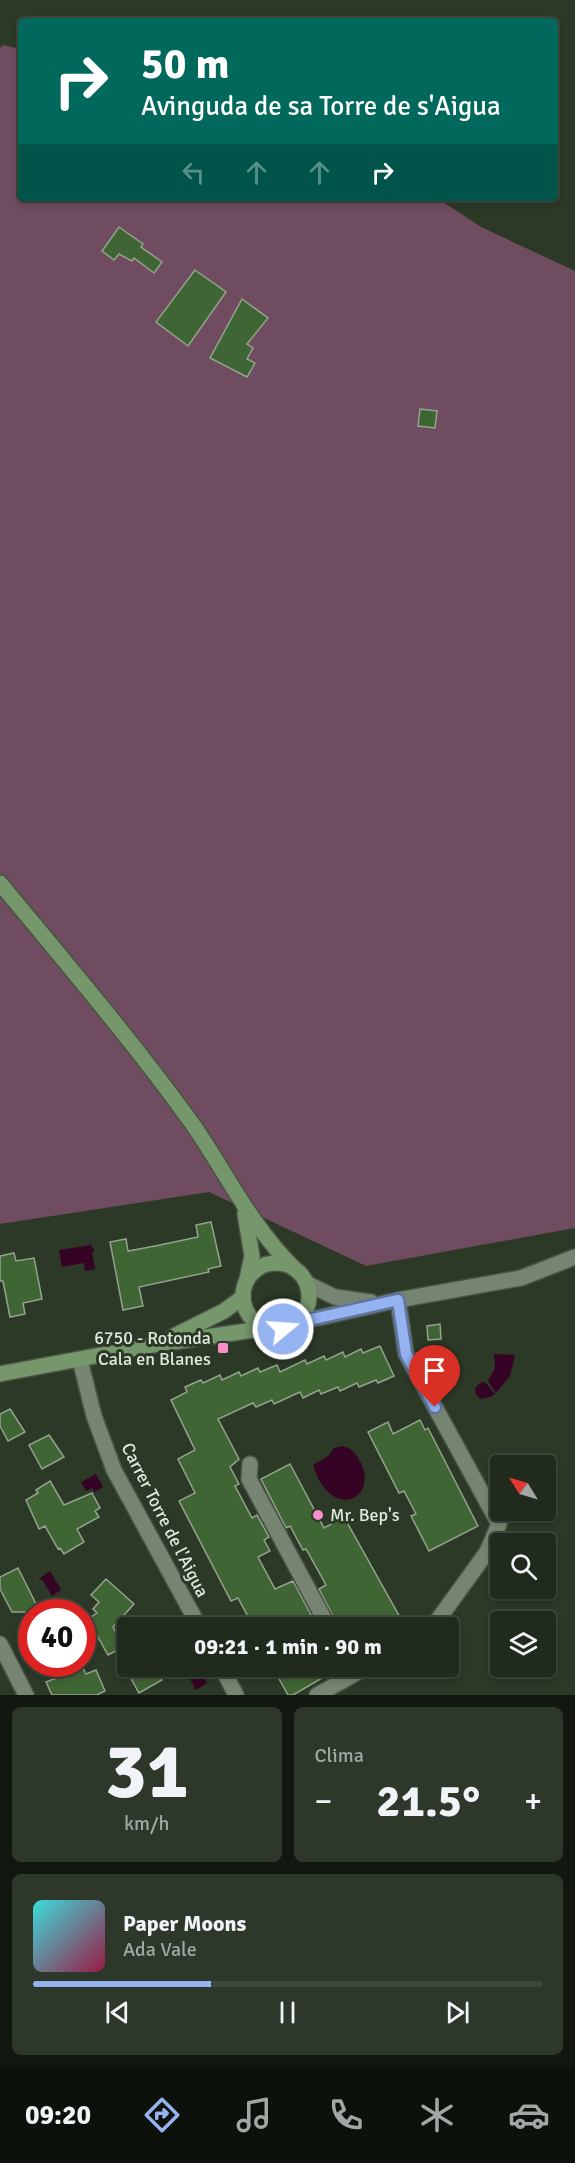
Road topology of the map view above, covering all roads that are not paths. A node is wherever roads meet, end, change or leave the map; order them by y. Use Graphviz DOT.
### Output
graph roads {
  1 [pos="0,883"];
  2 [pos="243,1205"];
  3 [pos="575,1257"];
  4 [pos="293,1267"];
  5 [pos="247,1280"];
  6 [pos="308,1284"];
  7 [pos="243,1297"];
  8 [pos="398,1300"];
  9 [pos="380,1304"];
  10 [pos="295,1323"];
  11 [pos="267,1328"];
  12 [pos="159,1344"];
  13 [pos="80,1360"];
  14 [pos="0,1374"];
  15 [pos="250,1464"];
  16 [pos="194,1617"];
  17 [pos="323,1617"];
  18 [pos="440,1617"];
  19 [pos="0,1644"];
  20 [pos="227,1677"];
  21 [pos="342,1677"];
  22 [pos="26,1695"];
  23 [pos="236,1695"];
  24 [pos="317,1695"];
  1 -- 2 [label="street"];
  2 -- 4 [label="street"];
  2 -- 5 [label="street"];
  3 -- 8 [label="street"];
  4 -- 5 [label="street"];
  4 -- 6 [label="street"];
  5 -- 7 [label="street"];
  6 -- 9 [label="street"];
  6 -- 10 [label="street"];
  7 -- 11 [label="street"];
  7 -- 12 [label="street"];
  8 -- 9 [label="street"];
  8 -- 18 [label="street"];
  9 -- 10 [label="street"];
  10 -- 11 [label="street"];
  11 -- 12 [label="street"];
  12 -- 13 [label="street"];
  13 -- 14 [label="street"];
  13 -- 16 [label="street, Carrer Torre de l'Aigua"];
  15 -- 17 [label="street"];
  19 -- 22 [label="street"];
  20 -- 23 [label="street"];
  21 -- 24 [label="street"];
}
